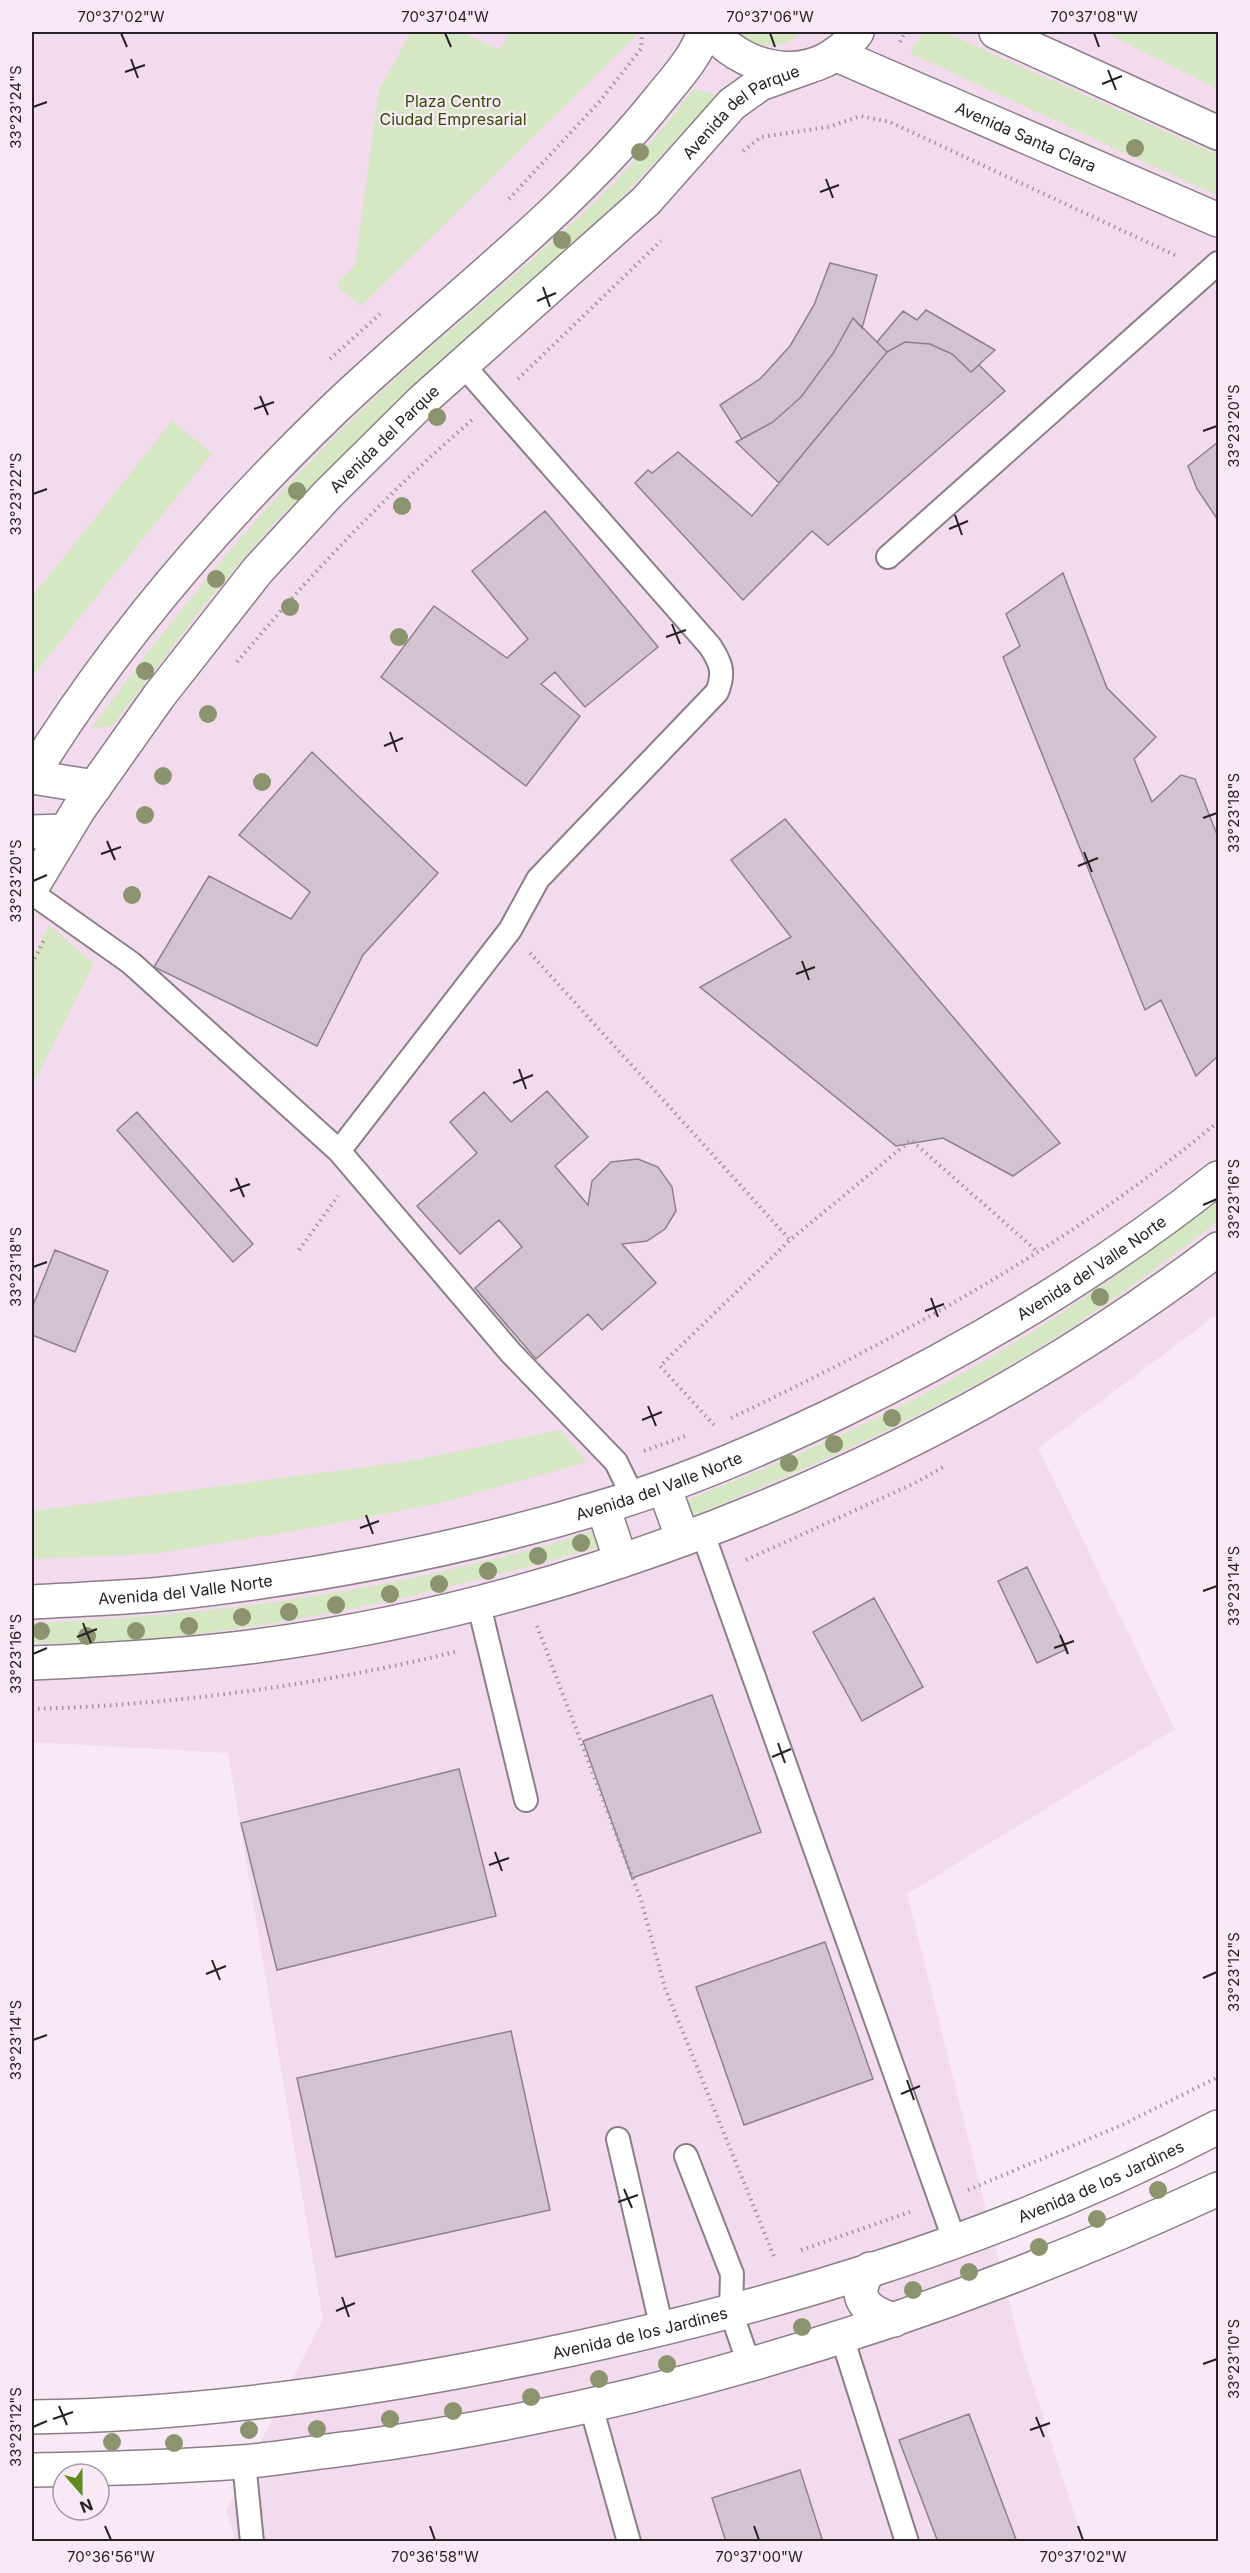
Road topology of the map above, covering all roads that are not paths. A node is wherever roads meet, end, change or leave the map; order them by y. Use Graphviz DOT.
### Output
graph roads {
  1 [pos="704,32"];
  2 [pos="712,32"];
  3 [pos="996,32"];
  4 [pos="834,50"];
  5 [pos="1218,133"];
  6 [pos="1218,220"];
  7 [pos="1214,267"];
  8 [pos="463,365"];
  9 [pos="888,557"];
  10 [pos="32,776"];
  11 [pos="94,787"];
  12 [pos="65,831"];
  13 [pos="32,832"];
  14 [pos="32,887"];
  15 [pos="32,893"];
  16 [pos="339,1151"];
  17 [pos="1218,1178"];
  18 [pos="1218,1249"];
  19 [pos="664,1486"];
  20 [pos="618,1502"];
  21 [pos="693,1535"];
  22 [pos="621,1561"];
  23 [pos="478,1601"];
  24 [pos="32,1602"];
  25 [pos="32,1663"];
  26 [pos="526,1800"];
  27 [pos="1218,2127"];
  28 [pos="618,2139"];
  29 [pos="686,2156"];
  30 [pos="1218,2189"];
  31 [pos="955,2242"];
  32 [pos="870,2269"];
  33 [pos="731,2312"];
  34 [pos="894,2320"];
  35 [pos="662,2329"];
  36 [pos="842,2337"];
  37 [pos="748,2364"];
  38 [pos="591,2406"];
  39 [pos="32,2418"];
  40 [pos="244,2462"];
  41 [pos="32,2470"];
  42 [pos="252,2541"];
  43 [pos="629,2541"];
  44 [pos="907,2541"];
  1 -- 10 [label="street"];
  2 -- 4 [label="street"];
  3 -- 5 [label="street"];
  4 -- 6 [label="street, Avenida Santa Clara"];
  4 -- 8 [label="street, Avenida del Parque"];
  7 -- 9 [label="lane"];
  8 -- 11 [label="street, Avenida del Parque"];
  8 -- 16 [label="lane"];
  10 -- 11 [label="street"];
  11 -- 12 [label="street, Avenida del Parque"];
  12 -- 13 [label="street"];
  12 -- 14 [label="street, Avenida del Parque"];
  15 -- 16 [label="lane"];
  16 -- 20 [label="lane"];
  17 -- 19 [label="street, Avenida del Valle Norte"];
  18 -- 21 [label="street"];
  19 -- 20 [label="street, Avenida del Valle Norte"];
  19 -- 21 [label="street"];
  20 -- 22 [label="street"];
  20 -- 24 [label="street, Avenida del Valle Norte"];
  21 -- 22 [label="street"];
  21 -- 31 [label="lane"];
  22 -- 23 [label="street"];
  23 -- 25 [label="street"];
  23 -- 26 [label="lane"];
  27 -- 31 [label="street, Avenida de los Jardines"];
  28 -- 35 [label="lane"];
  29 -- 33 [label="lane"];
  30 -- 34 [label="street"];
  31 -- 32 [label="street, Avenida de los Jardines"];
  32 -- 33 [label="street, Avenida de los Jardines"];
  32 -- 34 [label="street"];
  33 -- 35 [label="street, Avenida de los Jardines"];
  33 -- 37 [label="lane"];
  34 -- 36 [label="street"];
  35 -- 39 [label="street, Avenida de los Jardines"];
  36 -- 37 [label="street"];
  36 -- 44 [label="lane"];
  37 -- 38 [label="street"];
  38 -- 40 [label="street"];
  38 -- 43 [label="lane"];
  40 -- 41 [label="street"];
  40 -- 42 [label="lane"];
}
